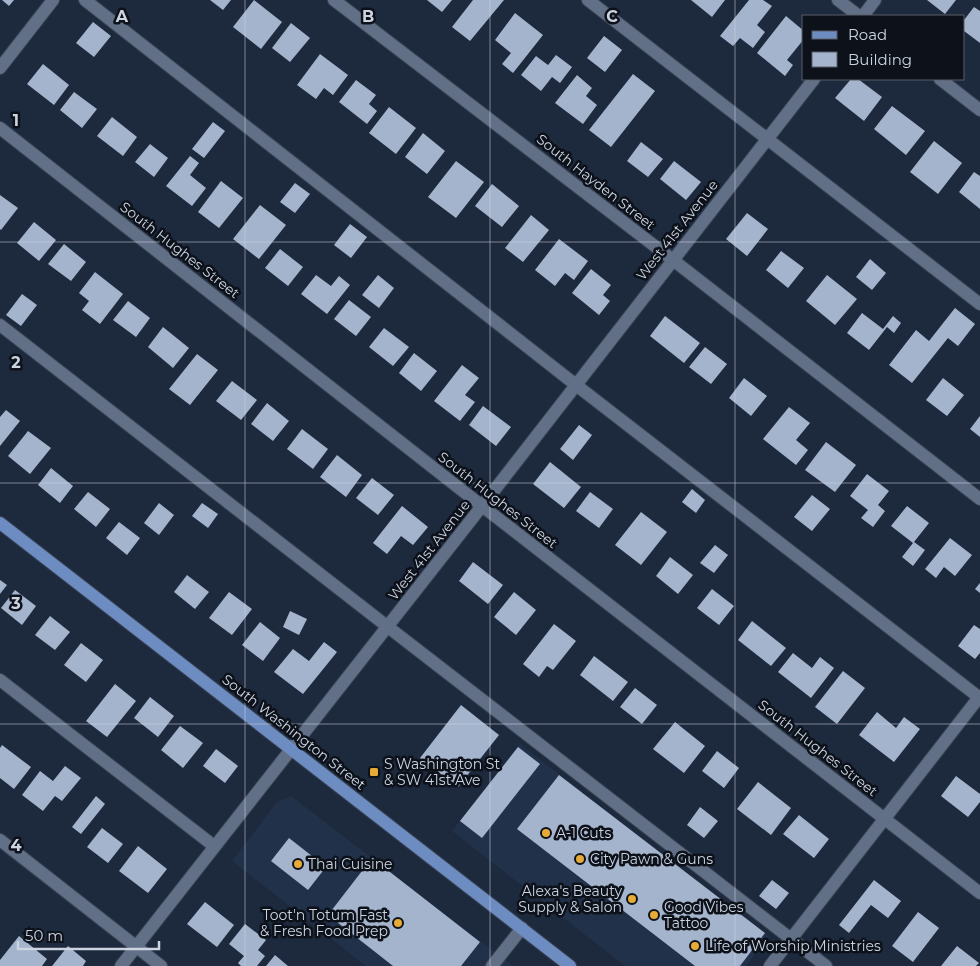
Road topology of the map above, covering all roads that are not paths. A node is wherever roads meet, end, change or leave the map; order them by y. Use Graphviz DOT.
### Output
graph roads {
  1 [pos="53,0"];
  2 [pos="85,0"];
  3 [pos="334,0"];
  4 [pos="588,0"];
  5 [pos="838,0"];
  6 [pos="875,0"];
  7 [pos="860,15"];
  8 [pos="862,15"];
  9 [pos="0,68"];
  10 [pos="813,80"];
  11 [pos="941,80"];
  12 [pos="980,110"];
  13 [pos="0,128"];
  14 [pos="767,138"];
  15 [pos="673,260"];
  16 [pos="980,304"];
  17 [pos="0,325"];
  18 [pos="576,385"];
  19 [pos="980,499"];
  20 [pos="482,506"];
  21 [pos="0,523"];
  22 [pos="388,627"];
  23 [pos="0,680"];
  24 [pos="980,697"];
  25 [pos="291,749"];
  26 [pos="885,818"];
  27 [pos="0,840"];
  28 [pos="214,846"];
  29 [pos="980,893"];
  30 [pos="522,928"];
  31 [pos="792,939"];
  32 [pos="136,946"];
  33 [pos="121,966"];
  34 [pos="161,966"];
  35 [pos="492,966"];
  36 [pos="570,966"];
  37 [pos="770,966"];
  38 [pos="826,966"];
  1 -- 9 [label="street"];
  2 -- 18 [label="street"];
  3 -- 15 [label="street, South Hayden Street"];
  4 -- 14 [label="street"];
  5 -- 7 [label="street"];
  6 -- 8 [label="street"];
  10 -- 14 [label="street, West 41st Avenue"];
  11 -- 12 [label="street"];
  13 -- 20 [label="street, South Hughes Street"];
  14 -- 15 [label="street, West 41st Avenue"];
  14 -- 16 [label="street"];
  15 -- 18 [label="street, West 41st Avenue"];
  15 -- 19 [label="street, South Hayden Street"];
  17 -- 22 [label="street"];
  18 -- 20 [label="street, West 41st Avenue"];
  18 -- 24 [label="street"];
  20 -- 22 [label="street, West 41st Avenue"];
  20 -- 26 [label="street, South Hughes Street"];
  21 -- 25 [label="main road, South Washington Street"];
  22 -- 25 [label="street, West 41st Avenue"];
  22 -- 31 [label="street"];
  23 -- 28 [label="street"];
  24 -- 26 [label="street"];
  25 -- 28 [label="street, West 41st Avenue"];
  25 -- 30 [label="main road, South Washington Street"];
  26 -- 29 [label="street, South Hughes Street"];
  26 -- 31 [label="street"];
  27 -- 32 [label="street"];
  28 -- 32 [label="street, West 41st Avenue"];
  30 -- 35 [label="street"];
  30 -- 36 [label="main road, South Washington Street"];
  31 -- 37 [label="street"];
  31 -- 38 [label="street"];
  32 -- 33 [label="street, West 41st Avenue"];
  32 -- 34 [label="street"];
}
